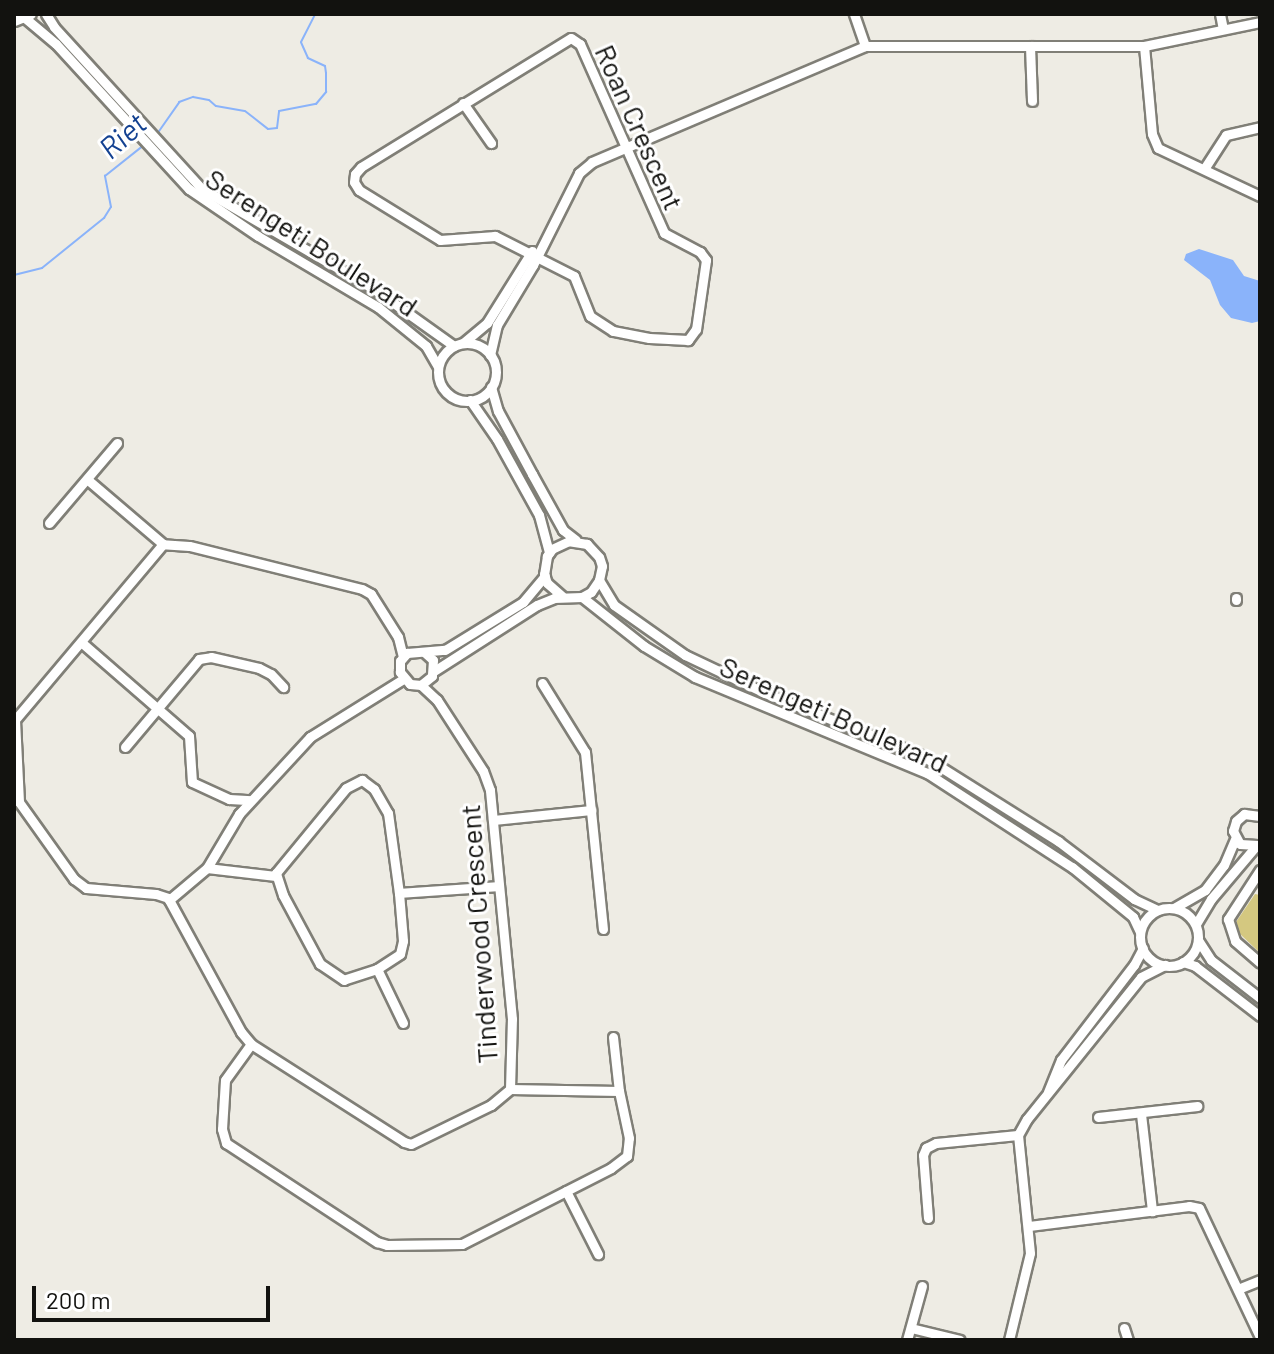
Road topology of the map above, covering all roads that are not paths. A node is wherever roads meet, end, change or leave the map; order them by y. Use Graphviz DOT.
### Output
graph roads {
  1 [pos="46,14"];
  2 [pos="854,14"];
  3 [pos="1220,14"];
  4 [pos="23,18"];
  5 [pos="1260,22"];
  6 [pos="1223,29"];
  7 [pos="865,46"];
  8 [pos="1030,46"];
  9 [pos="1144,46"];
  10 [pos="104,90"];
  11 [pos="1032,101"];
  12 [pos="463,103"];
  13 [pos="1260,127"];
  14 [pos="491,143"];
  15 [pos="625,148"];
  16 [pos="168,162"];
  17 [pos="1204,169"];
  18 [pos="1260,196"];
  19 [pos="533,256"];
  20 [pos="513,290"];
  21 [pos="458,344"];
  22 [pos="490,355"];
  23 [pos="438,367"];
  24 [pos="491,387"];
  25 [pos="470,400"];
  26 [pos="117,443"];
  27 [pos="88,480"];
  28 [pos="49,523"];
  29 [pos="578,541"];
  30 [pos="163,544"];
  31 [pos="549,553"];
  32 [pos="545,576"];
  33 [pos="599,580"];
  34 [pos="562,596"];
  35 [pos="582,597"];
  36 [pos="483,632"];
  37 [pos="398,637"];
  38 [pos="81,642"];
  39 [pos="422,651"];
  40 [pos="403,657"];
  41 [pos="433,674"];
  42 [pos="403,679"];
  43 [pos="542,683"];
  44 [pos="421,685"];
  45 [pos="283,687"];
  46 [pos="437,700"];
  47 [pos="156,709"];
  48 [pos="14,720"];
  49 [pos="125,747"];
  50 [pos="229,799"];
  51 [pos="251,800"];
  52 [pos="17,804"];
  53 [pos="591,810"];
  54 [pos="239,814"];
  55 [pos="1260,816"];
  56 [pos="493,820"];
  57 [pos="1235,839"];
  58 [pos="1258,844"];
  59 [pos="207,868"];
  60 [pos="1260,870"];
  61 [pos="276,876"];
  62 [pos="499,886"];
  63 [pos="399,893"];
  64 [pos="169,900"];
  65 [pos="1174,908"];
  66 [pos="1158,910"];
  67 [pos="1196,924"];
  68 [pos="603,929"];
  69 [pos="1140,932"];
  70 [pos="1198,940"];
  71 [pos="1143,948"];
  72 [pos="1183,962"];
  73 [pos="1260,963"];
  74 [pos="1165,965"];
  75 [pos="377,969"];
  76 [pos="1259,995"];
  77 [pos="1260,1016"];
  78 [pos="403,1023"];
  79 [pos="1086,1027"];
  80 [pos="1095,1035"];
  81 [pos="613,1037"];
  82 [pos="251,1044"];
  83 [pos="1067,1051"];
  84 [pos="1077,1059"];
  85 [pos="510,1089"];
  86 [pos="619,1091"];
  87 [pos="1045,1099"];
  88 [pos="1197,1106"];
  89 [pos="1141,1114"];
  90 [pos="1098,1117"];
  91 [pos="1018,1135"];
  92 [pos="566,1191"];
  93 [pos="1152,1211"];
  94 [pos="928,1218"];
  95 [pos="1029,1226"];
  96 [pos="598,1254"];
  97 [pos="1260,1280"];
  98 [pos="922,1286"];
  99 [pos="1238,1289"];
  100 [pos="911,1328"];
  101 [pos="1124,1328"];
  102 [pos="1260,1337"];
  103 [pos="907,1340"];
  104 [pos="960,1340"];
  105 [pos="1009,1340"];
  106 [pos="1128,1340"];
  1 -- 10 [label="street, Serengeti Boulevard"];
  2 -- 7 [label="street"];
  3 -- 6 [label="street"];
  4 -- 10 [label="street, Serengeti Boulevard"];
  5 -- 6 [label="street"];
  6 -- 9 [label="street"];
  7 -- 8 [label="street"];
  7 -- 15 [label="street"];
  8 -- 9 [label="street"];
  8 -- 11 [label="street"];
  9 -- 17 [label="street"];
  10 -- 16 [label="street, Serengeti Boulevard"];
  12 -- 14 [label="street"];
  12 -- 15 [label="street, Roan Crescent"];
  12 -- 19 [label="street, Roan Crescent"];
  13 -- 17 [label="street"];
  15 -- 19 [label="street"];
  15 -- 19 [label="street, Roan Crescent"];
  16 -- 21 [label="street, Serengeti Boulevard"];
  16 -- 23 [label="street, Serengeti Boulevard"];
  17 -- 18 [label="street"];
  19 -- 20 [label="street"];
  20 -- 21 [label="street"];
  20 -- 22 [label="street"];
  21 -- 22 [label="street"];
  21 -- 23 [label="street"];
  22 -- 24 [label="street"];
  23 -- 25 [label="street"];
  24 -- 25 [label="street"];
  24 -- 29 [label="street"];
  25 -- 31 [label="street"];
  26 -- 27 [label="street"];
  27 -- 28 [label="street"];
  27 -- 30 [label="street"];
  29 -- 31 [label="street"];
  29 -- 33 [label="street"];
  30 -- 37 [label="street"];
  30 -- 38 [label="street"];
  31 -- 32 [label="street"];
  32 -- 34 [label="street"];
  32 -- 36 [label="street"];
  33 -- 35 [label="street"];
  33 -- 66 [label="street, Serengeti Boulevard"];
  34 -- 35 [label="street"];
  34 -- 36 [label="street"];
  35 -- 69 [label="street, Serengeti Boulevard"];
  36 -- 39 [label="street"];
  36 -- 41 [label="street"];
  37 -- 39 [label="street"];
  37 -- 40 [label="street"];
  38 -- 47 [label="street"];
  38 -- 48 [label="street"];
  39 -- 40 [label="street"];
  39 -- 41 [label="street"];
  40 -- 42 [label="street"];
  41 -- 44 [label="street"];
  41 -- 46 [label="street, Tinderwood Crescent"];
  42 -- 44 [label="street"];
  42 -- 51 [label="street"];
  43 -- 53 [label="street"];
  44 -- 46 [label="street, Tinderwood Crescent"];
  45 -- 47 [label="street"];
  46 -- 56 [label="street, Tinderwood Crescent"];
  47 -- 49 [label="street"];
  47 -- 50 [label="street"];
  48 -- 52 [label="street"];
  50 -- 51 [label="street"];
  50 -- 54 [label="street"];
  51 -- 54 [label="street"];
  52 -- 64 [label="street"];
  53 -- 56 [label="street"];
  53 -- 68 [label="street"];
  54 -- 59 [label="street"];
  55 -- 57 [label="street"];
  56 -- 62 [label="street, Tinderwood Crescent"];
  57 -- 58 [label="street"];
  57 -- 65 [label="street"];
  58 -- 67 [label="street"];
  59 -- 61 [label="street"];
  59 -- 64 [label="street"];
  60 -- 73 [label="street"];
  61 -- 63 [label="street"];
  61 -- 75 [label="street"];
  62 -- 63 [label="street"];
  62 -- 85 [label="street, Tinderwood Crescent"];
  63 -- 75 [label="street"];
  64 -- 82 [label="street, Tinderwood Crescent"];
  65 -- 66 [label="street"];
  65 -- 67 [label="street"];
  66 -- 69 [label="street"];
  67 -- 70 [label="street"];
  69 -- 71 [label="street"];
  70 -- 72 [label="street"];
  70 -- 76 [label="street"];
  71 -- 74 [label="street"];
  71 -- 79 [label="street"];
  72 -- 74 [label="street"];
  72 -- 77 [label="street"];
  74 -- 80 [label="street"];
  75 -- 78 [label="street"];
  79 -- 80 [label="street"];
  79 -- 83 [label="street"];
  80 -- 84 [label="street"];
  81 -- 86 [label="street"];
  82 -- 85 [label="street, Tinderwood Crescent"];
  82 -- 92 [label="street"];
  83 -- 84 [label="street"];
  83 -- 87 [label="street"];
  84 -- 87 [label="street"];
  85 -- 86 [label="street"];
  86 -- 92 [label="street"];
  87 -- 91 [label="street"];
  88 -- 89 [label="street"];
  89 -- 90 [label="street"];
  89 -- 93 [label="street"];
  91 -- 94 [label="street"];
  91 -- 95 [label="street"];
  92 -- 96 [label="street"];
  93 -- 95 [label="street"];
  93 -- 99 [label="street"];
  95 -- 105 [label="street"];
  97 -- 99 [label="street"];
  98 -- 100 [label="street"];
  99 -- 102 [label="street"];
  100 -- 103 [label="street"];
  100 -- 104 [label="street"];
  101 -- 106 [label="street"];
}
